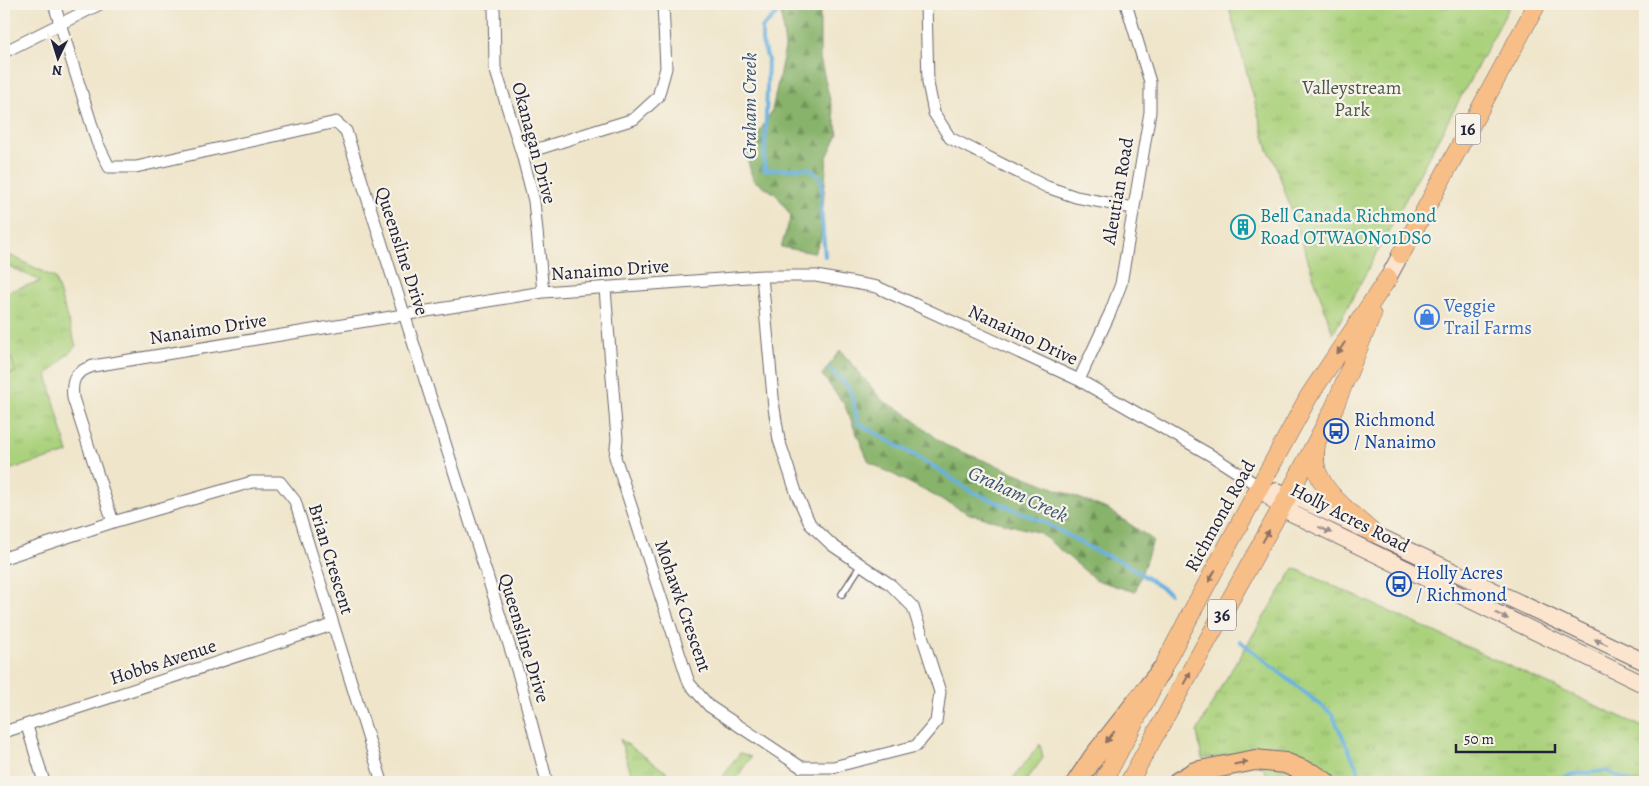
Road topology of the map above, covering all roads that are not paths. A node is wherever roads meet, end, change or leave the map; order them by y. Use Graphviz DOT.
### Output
graph roads {
  1 [pos="54,4"];
  2 [pos="100,4"];
  3 [pos="494,4"];
  4 [pos="663,4"];
  5 [pos="926,4"];
  6 [pos="1126,4"];
  7 [pos="1537,4"];
  8 [pos="60,24"];
  9 [pos="4,52"];
  10 [pos="522,154"];
  11 [pos="1133,208"];
  12 [pos="1401,254"];
  13 [pos="762,276"];
  14 [pos="1388,278"];
  15 [pos="605,289"];
  16 [pos="543,292"];
  17 [pos="404,315"];
  18 [pos="1079,380"];
  19 [pos="1316,442"];
  20 [pos="1260,487"];
  21 [pos="1285,501"];
  22 [pos="112,522"];
  23 [pos="1373,533"];
  24 [pos="4,558"];
  25 [pos="861,565"];
  26 [pos="842,594"];
  27 [pos="332,625"];
  28 [pos="1645,662"];
  29 [pos="1161,671"];
  30 [pos="1645,685"];
  31 [pos="27,726"];
  32 [pos="4,732"];
  33 [pos="44,782"];
  34 [pos="382,782"];
  35 [pos="547,782"];
  36 [pos="1077,782"];
  37 [pos="1103,782"];
  38 [pos="1129,782"];
  39 [pos="1178,782"];
  40 [pos="1324,782"];
  1 -- 8 [label="street, Queensline Drive"];
  2 -- 8 [label="street"];
  3 -- 10 [label="street, Okanagan Drive"];
  4 -- 10 [label="street"];
  5 -- 11 [label="street"];
  6 -- 11 [label="street, Aleutian Road"];
  7 -- 12 [label="main road, Richmond Road / 16"];
  8 -- 9 [label="street"];
  8 -- 17 [label="street, Queensline Drive"];
  10 -- 16 [label="street, Okanagan Drive"];
  11 -- 18 [label="street, Aleutian Road"];
  12 -- 14 [label="main road, Richmond Road / 16"];
  13 -- 15 [label="street, Nanaimo Drive"];
  13 -- 18 [label="street, Nanaimo Drive"];
  13 -- 25 [label="street, Mohawk Crescent"];
  14 -- 19 [label="main road, Richmond Road / 16"];
  14 -- 20 [label="main road, Richmond Road / 16, one-way"];
  15 -- 16 [label="street, Nanaimo Drive"];
  15 -- 25 [label="street, Mohawk Crescent"];
  16 -- 17 [label="street, Nanaimo Drive"];
  17 -- 22 [label="street, Nanaimo Drive"];
  17 -- 35 [label="street, Queensline Drive"];
  18 -- 20 [label="street, Nanaimo Drive"];
  19 -- 21 [label="main road, Richmond Road / 16"];
  19 -- 23 [label="main road"];
  20 -- 21 [label="main road, Holly Acres Road"];
  20 -- 29 [label="main road, Richmond Road / 36, one-way"];
  21 -- 23 [label="main road, Holly Acres Road"];
  21 -- 30 [label="main road, Holly Acres Road, one-way"];
  38 -- 21 [label="main road, Richmond Road / 36, one-way"];
  22 -- 24 [label="street, Brian Crescent"];
  22 -- 27 [label="street, Brian Crescent"];
  28 -- 23 [label="main road, Holly Acres Road, one-way"];
  25 -- 26 [label="lane"];
  27 -- 31 [label="street, Hobbs Avenue"];
  27 -- 34 [label="street, Brian Crescent"];
  29 -- 36 [label="highway, one-way"];
  29 -- 37 [label="main road, Richmond Road / 36"];
  31 -- 32 [label="street, Hobbs Avenue"];
  31 -- 33 [label="street"];
  39 -- 40 [label="highway, one-way"];
}
